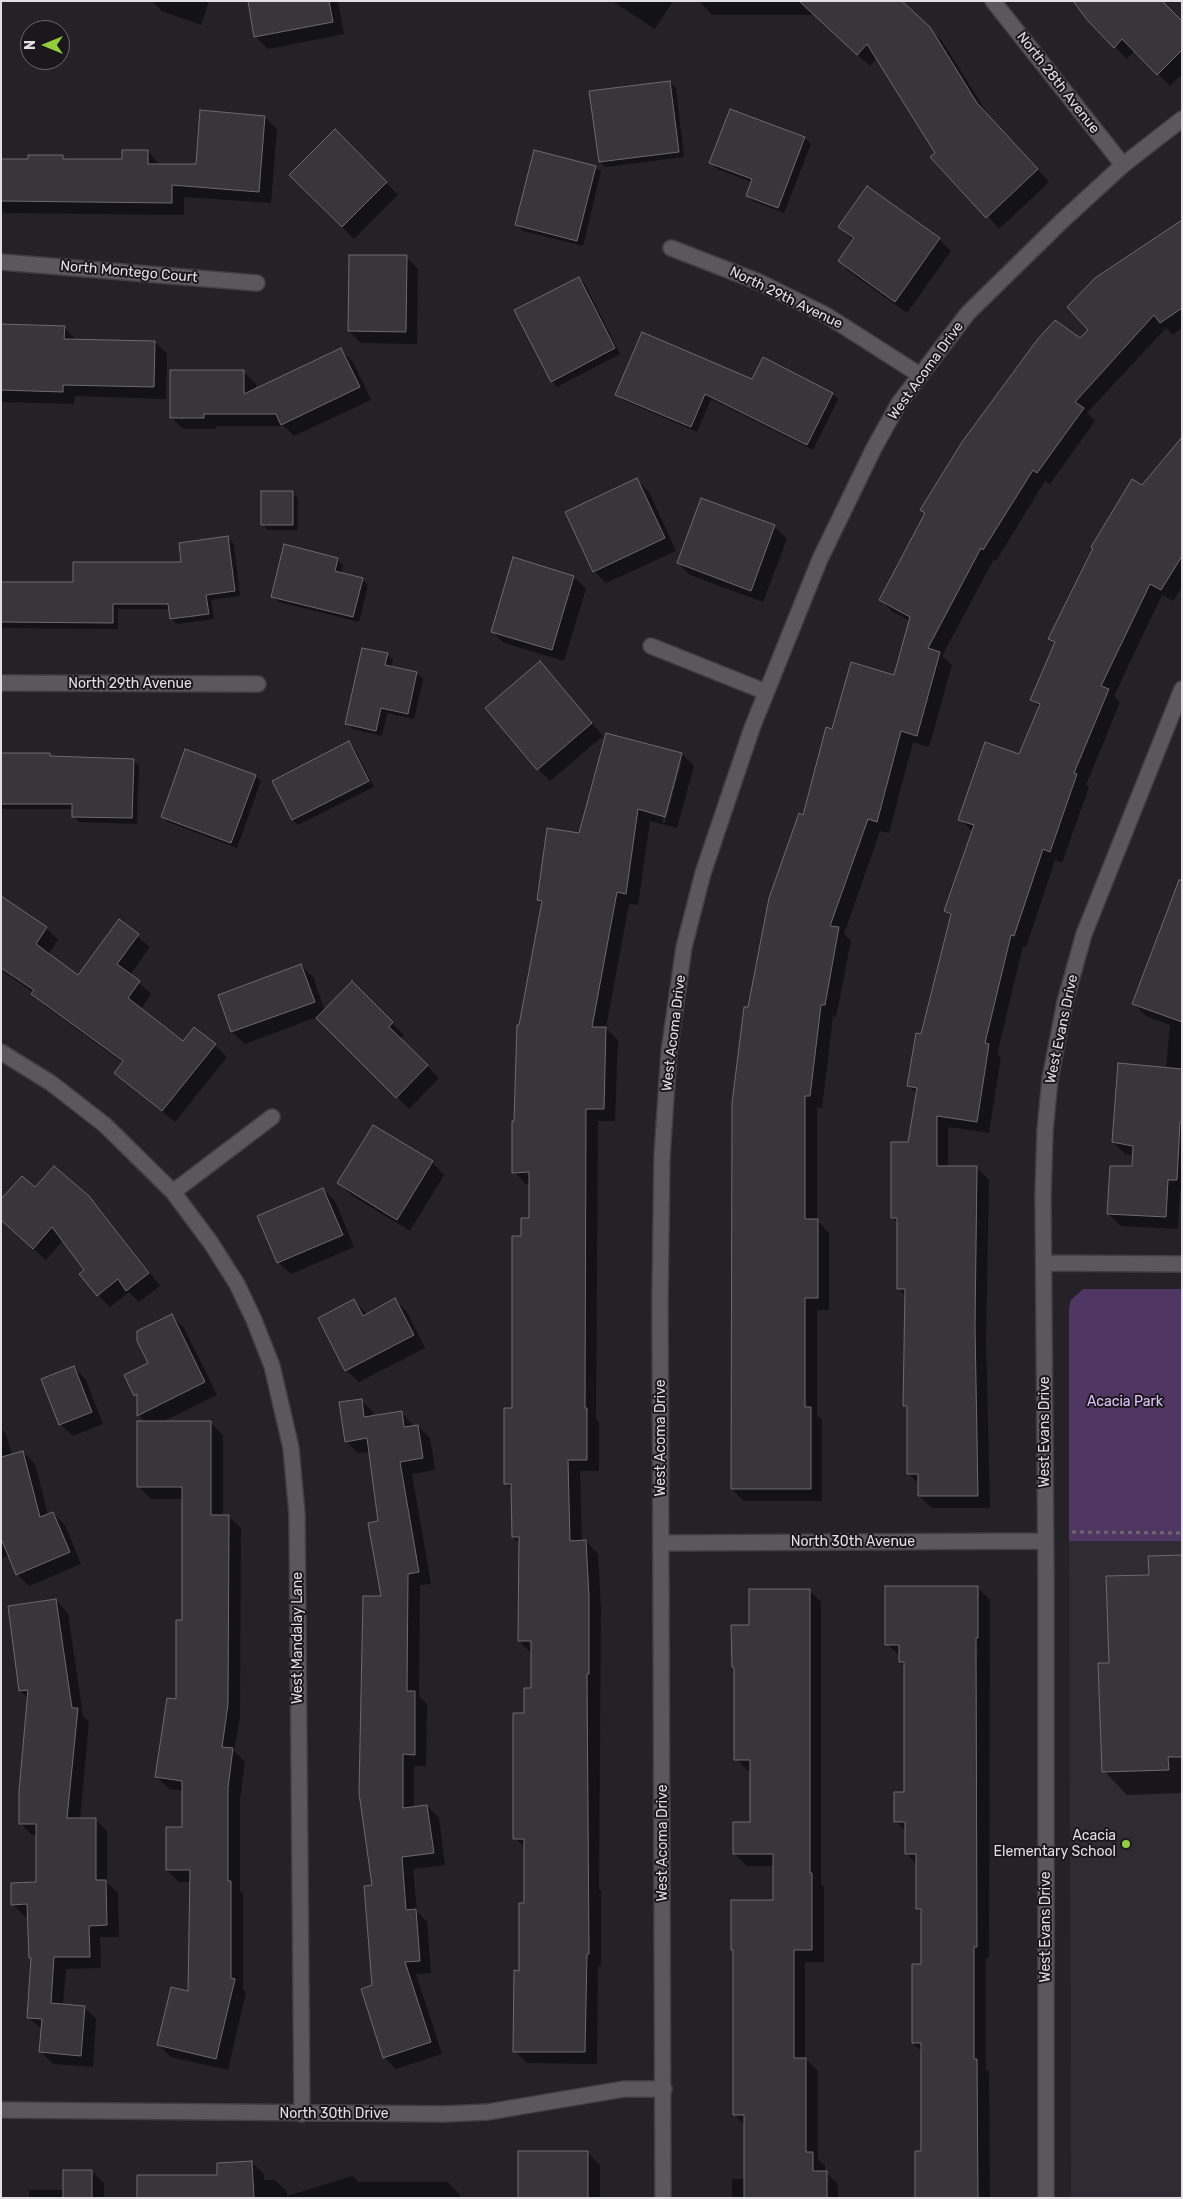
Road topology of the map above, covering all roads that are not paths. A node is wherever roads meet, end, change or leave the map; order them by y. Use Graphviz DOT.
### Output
graph roads {
  1 [pos="993,1"];
  2 [pos="1182,120"];
  3 [pos="1123,165"];
  4 [pos="671,248"];
  5 [pos="1,262"];
  6 [pos="257,283"];
  7 [pos="920,375"];
  8 [pos="651,646"];
  9 [pos="1,683"];
  10 [pos="258,684"];
  11 [pos="1182,689"];
  12 [pos="766,692"];
  13 [pos="1,1052"];
  14 [pos="272,1117"];
  15 [pos="173,1192"];
  16 [pos="1044,1264"];
  17 [pos="1182,1264"];
  18 [pos="1046,1541"];
  19 [pos="661,1543"];
  20 [pos="664,2088"];
  21 [pos="1,2110"];
  22 [pos="302,2114"];
  23 [pos="663,2198"];
  24 [pos="1046,2198"];
  1 -- 3 [label="street, North 28th Avenue"];
  2 -- 3 [label="street, West Acoma Drive"];
  3 -- 7 [label="street, West Acoma Drive"];
  4 -- 7 [label="street, North 29th Avenue"];
  5 -- 6 [label="street, North Montego Court"];
  7 -- 12 [label="street, West Acoma Drive"];
  8 -- 12 [label="street"];
  9 -- 10 [label="street, North 29th Avenue"];
  11 -- 16 [label="street, West Evans Drive"];
  12 -- 19 [label="street, West Acoma Drive"];
  13 -- 15 [label="street, West Mandalay Lane"];
  14 -- 15 [label="street"];
  15 -- 22 [label="street, West Mandalay Lane"];
  16 -- 17 [label="street"];
  16 -- 18 [label="street, West Evans Drive"];
  18 -- 19 [label="street, North 30th Avenue"];
  18 -- 24 [label="street, West Evans Drive"];
  19 -- 20 [label="street, West Acoma Drive"];
  20 -- 22 [label="street, North 30th Drive"];
  20 -- 23 [label="street, West Acoma Drive"];
  21 -- 22 [label="street, North 30th Drive"];
}
